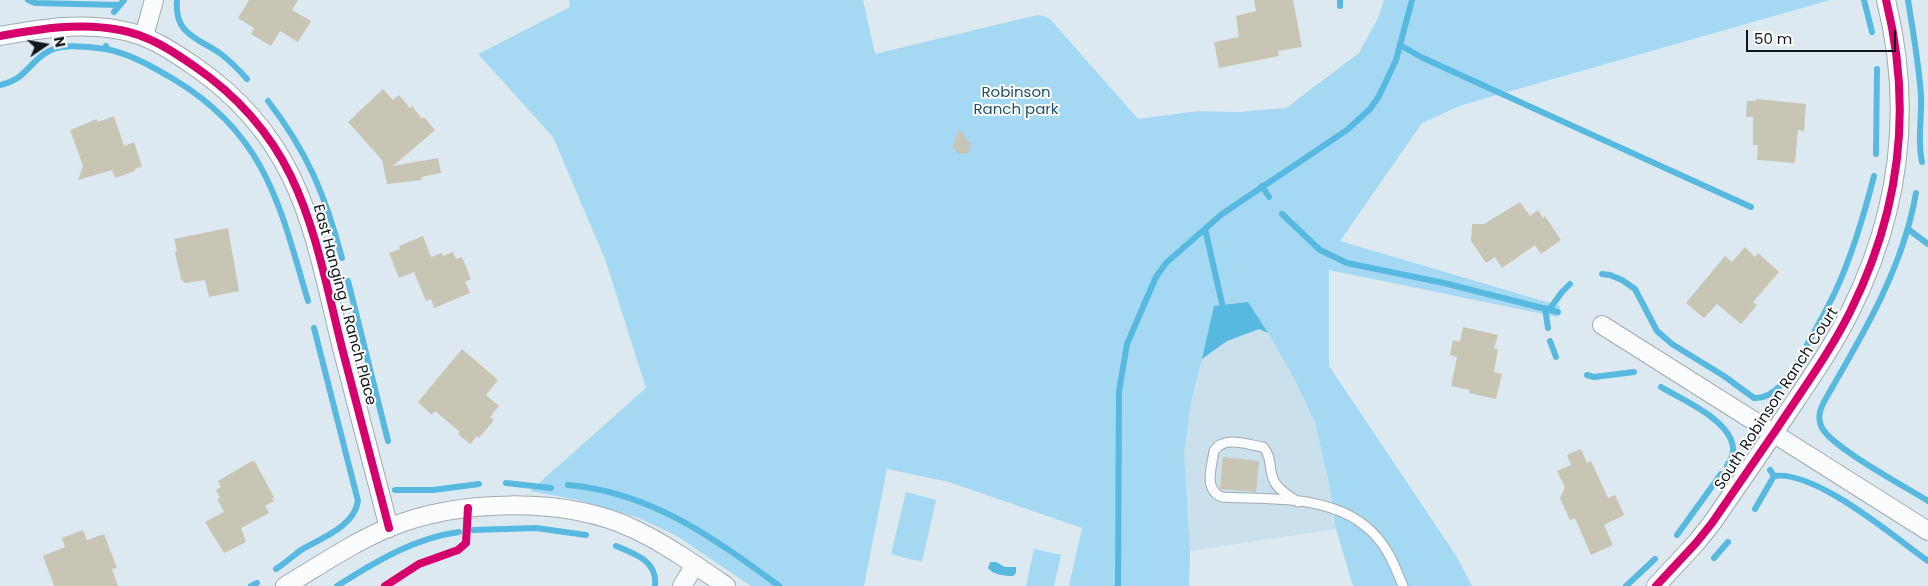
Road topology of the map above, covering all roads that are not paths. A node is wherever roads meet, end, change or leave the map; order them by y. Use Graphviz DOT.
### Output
graph roads {
  1 [pos="154,0"];
  2 [pos="1886,0"];
  3 [pos="0,36"];
  4 [pos="144,36"];
  5 [pos="1602,325"];
  6 [pos="1774,433"];
  7 [pos="1298,502"];
  8 [pos="389,528"];
  9 [pos="1928,531"];
  10 [pos="695,565"];
  11 [pos="285,586"];
  12 [pos="682,586"];
  13 [pos="726,586"];
  14 [pos="1403,586"];
  15 [pos="1656,586"];
  1 -- 4 [label="street"];
  2 -- 6 [label="street, South Robinson Ranch Court"];
  3 -- 4 [label="street, East Hanging J Ranch Place"];
  4 -- 8 [label="street, East Hanging J Ranch Place"];
  5 -- 6 [label="street"];
  6 -- 9 [label="street"];
  6 -- 15 [label="street, South Robinson Ranch Court"];
  7 -- 7 [label="lane"];
  7 -- 14 [label="lane"];
  8 -- 10 [label="street"];
  8 -- 11 [label="street"];
  10 -- 12 [label="street"];
  10 -- 13 [label="street"];
}
